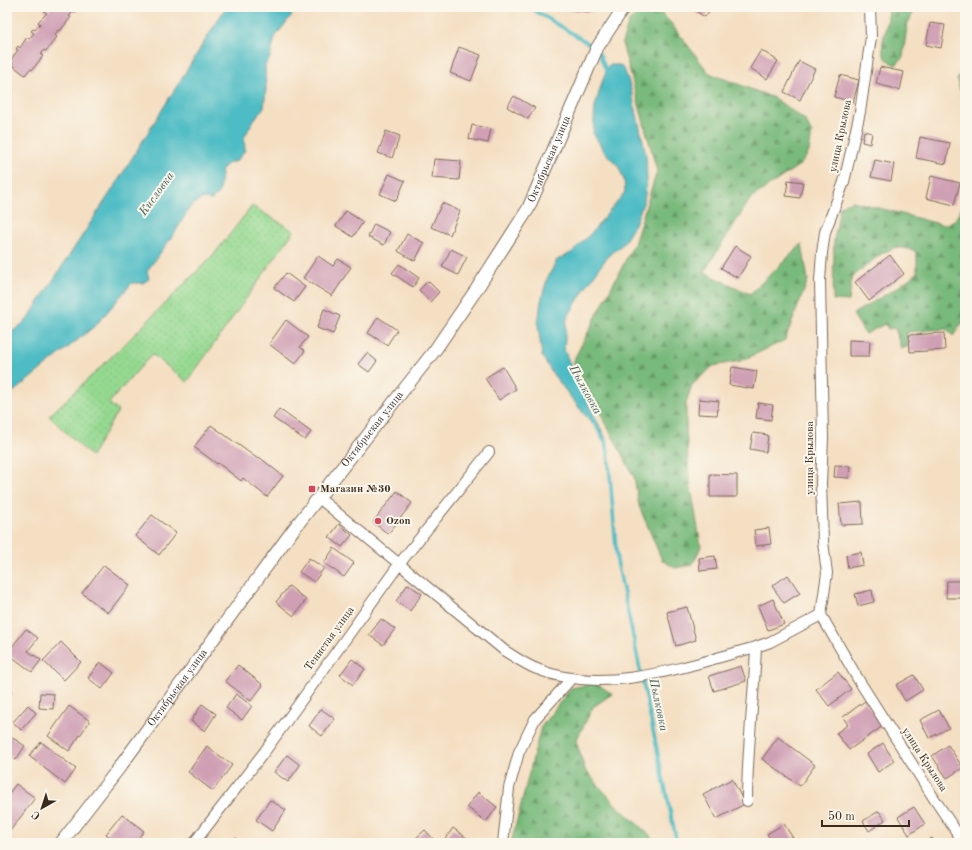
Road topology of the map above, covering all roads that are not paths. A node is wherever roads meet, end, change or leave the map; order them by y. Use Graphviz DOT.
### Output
graph roads {
  1 [pos="624,7"];
  2 [pos="870,7"];
  3 [pos="489,452"];
  4 [pos="319,498"];
  5 [pos="400,564"];
  6 [pos="821,615"];
  7 [pos="756,647"];
  8 [pos="571,679"];
  9 [pos="747,801"];
  10 [pos="61,843"];
  11 [pos="194,843"];
  12 [pos="503,843"];
  13 [pos="964,843"];
  1 -- 4 [label="street, Октябрьская улица"];
  2 -- 6 [label="street, улица Крылова"];
  3 -- 5 [label="street, Тенистая улица"];
  4 -- 5 [label="street"];
  4 -- 10 [label="street, Октябрьская улица"];
  5 -- 8 [label="street"];
  5 -- 11 [label="street, Тенистая улица"];
  6 -- 7 [label="street"];
  6 -- 13 [label="street, улица Крылова"];
  7 -- 8 [label="street"];
  7 -- 9 [label="street"];
  8 -- 12 [label="street"];
}
